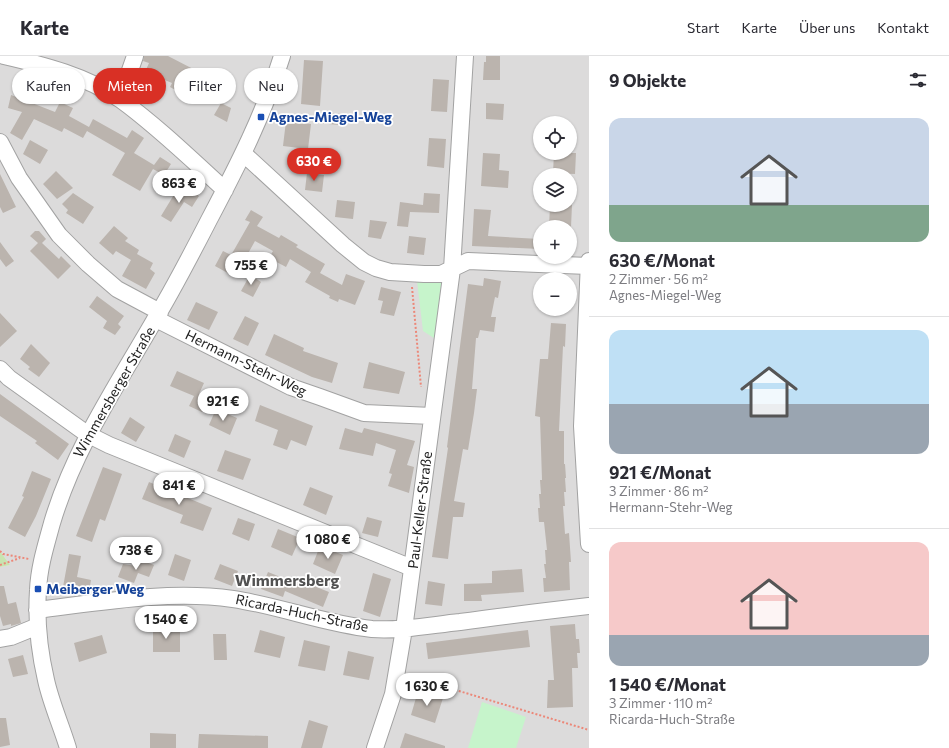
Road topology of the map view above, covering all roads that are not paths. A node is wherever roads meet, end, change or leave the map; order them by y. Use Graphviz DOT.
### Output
graph roads {
  1 [pos="4,56"];
  2 [pos="135,56"];
  3 [pos="282,56"];
  4 [pos="465,56"];
  5 [pos="131,68"];
  6 [pos="93,84"];
  7 [pos="126,104"];
  8 [pos="0,142"];
  9 [pos="244,154"];
  10 [pos="225,190"];
  11 [pos="589,261"];
  12 [pos="588,266"];
  13 [pos="452,269"];
  14 [pos="158,316"];
  15 [pos="0,369"];
  16 [pos="432,416"];
  17 [pos="87,434"];
  18 [pos="589,544"];
  19 [pos="412,568"];
  20 [pos="589,606"];
  21 [pos="38,618"];
  22 [pos="404,629"];
  23 [pos="0,639"];
  24 [pos="68,748"];
  25 [pos="375,748"];
  1 -- 6 [label="street"];
  2 -- 5 [label="street"];
  3 -- 9 [label="street, Wimmersberger Straße"];
  4 -- 13 [label="street"];
  7 -- 10 [label="street"];
  8 -- 14 [label="street, Hermann-Stehr-Weg"];
  9 -- 10 [label="street, Wimmersberger Straße"];
  9 -- 13 [label="street"];
  10 -- 14 [label="street, Wimmersberger Straße"];
  11 -- 12 [label="street"];
  12 -- 13 [label="street"];
  12 -- 18 [label="street"];
  13 -- 16 [label="street, Paul-Keller-Straße"];
  14 -- 16 [label="street, Hermann-Stehr-Weg"];
  14 -- 17 [label="street, Wimmersberger Straße"];
  15 -- 17 [label="street"];
  16 -- 19 [label="street, Paul-Keller-Straße"];
  17 -- 19 [label="street"];
  17 -- 21 [label="street, Wimmersberger Straße"];
  19 -- 22 [label="street, Paul-Keller-Straße"];
  20 -- 22 [label="street, Ricarda-Huch-Straße"];
  21 -- 22 [label="street, Ricarda-Huch-Straße"];
  21 -- 23 [label="street"];
  21 -- 24 [label="street, Wimmersberger Straße"];
  22 -- 25 [label="street, Paul-Keller-Straße"];
}
